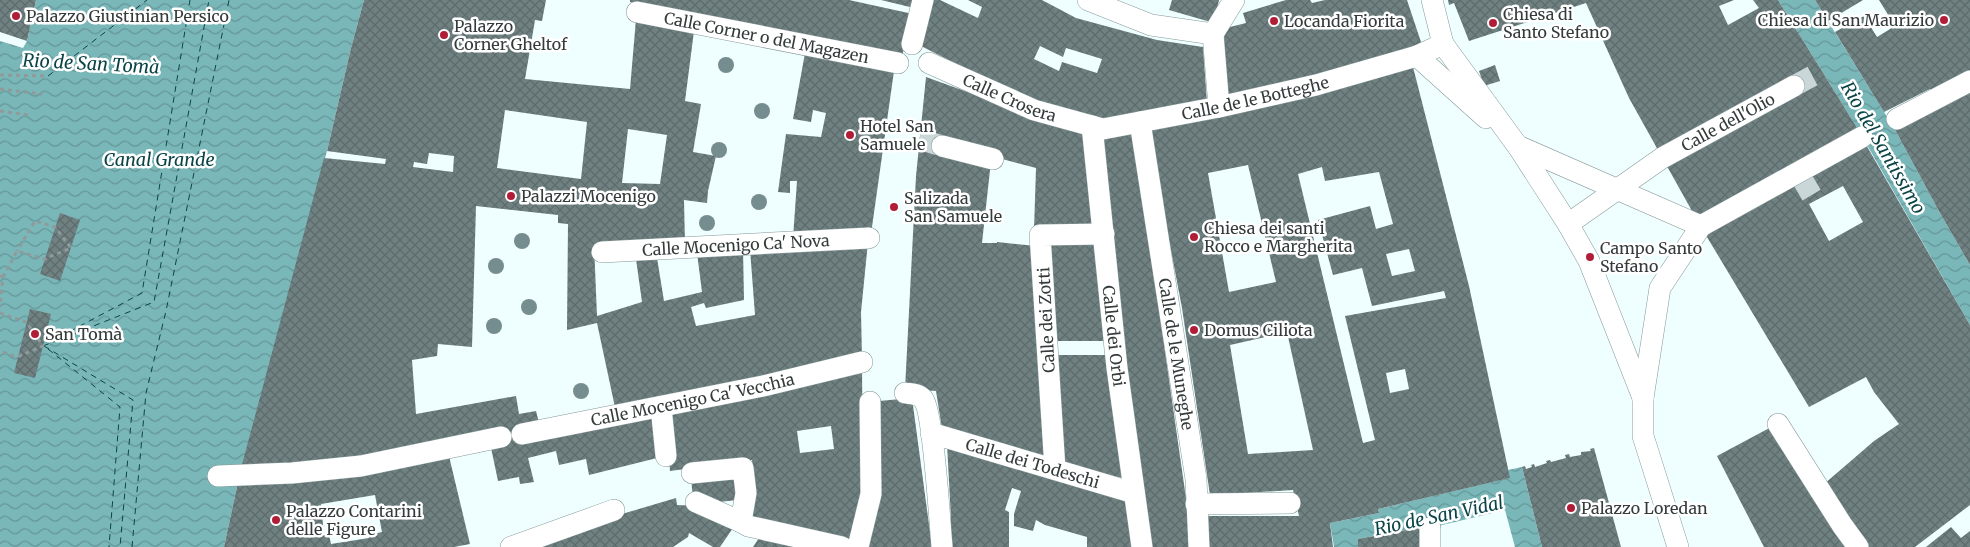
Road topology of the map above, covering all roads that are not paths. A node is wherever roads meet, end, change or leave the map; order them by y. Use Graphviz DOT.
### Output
graph roads {
  1 [pos="923,0"];
  2 [pos="1088,0"];
  3 [pos="1234,0"];
  4 [pos="1432,0"];
  5 [pos="637,12"];
  6 [pos="1213,34"];
  7 [pos="912,44"];
  8 [pos="1443,44"];
  9 [pos="1417,56"];
  10 [pos="898,63"];
  11 [pos="929,63"];
  12 [pos="1970,81"];
  13 [pos="1794,86"];
  14 [pos="1219,107"];
  15 [pos="1897,118"];
  16 [pos="1140,125"];
  17 [pos="1092,126"];
  18 [pos="1862,137"];
  19 [pos="942,146"];
  20 [pos="1519,148"];
  21 [pos="993,159"];
  22 [pos="1617,189"];
  23 [pos="1568,224"];
  24 [pos="1700,226"];
  25 [pos="1104,234"];
  26 [pos="869,238"];
  27 [pos="602,252"];
  28 [pos="862,362"];
  29 [pos="905,394"];
  30 [pos="1644,398"];
  31 [pos="870,402"];
  32 [pos="661,407"];
  33 [pos="1778,424"];
  34 [pos="931,433"];
  35 [pos="522,434"];
  36 [pos="501,437"];
  37 [pos="666,456"];
  38 [pos="1055,469"];
  39 [pos="692,472"];
  40 [pos="218,476"];
  41 [pos="1134,493"];
  42 [pos="696,502"];
  43 [pos="1290,503"];
  44 [pos="1196,504"];
  45 [pos="614,510"];
  46 [pos="740,522"];
  47 [pos="511,547"];
  48 [pos="842,547"];
  49 [pos="858,547"];
  50 [pos="942,547"];
  51 [pos="1142,547"];
  52 [pos="1199,547"];
  53 [pos="1678,547"];
  54 [pos="1858,547"];
  1 -- 7 [label="street"];
  2 -- 6 [label="street"];
  3 -- 6 [label="street"];
  4 -- 8 [label="street"];
  5 -- 10 [label="street, Calle Corner o del Magazen"];
  6 -- 14 [label="street"];
  8 -- 9 [label="street"];
  8 -- 20 [label="street"];
  9 -- 14 [label="street, Calle de le Botteghe"];
  9 -- 20 [label="street"];
  11 -- 17 [label="street, Calle Crosera"];
  12 -- 15 [label="street"];
  13 -- 22 [label="street, Calle dell'Olio"];
  14 -- 16 [label="street, Calle de le Botteghe"];
  16 -- 17 [label="street, Calle de le Botteghe"];
  16 -- 44 [label="street, Calle de le Muneghe"];
  17 -- 25 [label="street, Calle dei Orbi"];
  18 -- 24 [label="street"];
  19 -- 21 [label="street"];
  20 -- 22 [label="street"];
  20 -- 23 [label="street"];
  22 -- 23 [label="street"];
  22 -- 24 [label="street"];
  23 -- 30 [label="street"];
  24 -- 30 [label="street"];
  25 -- 38 [label="street, Calle dei Zotti"];
  25 -- 41 [label="street, Calle dei Orbi"];
  26 -- 27 [label="street, Calle Mocenigo Ca' Nova"];
  28 -- 32 [label="street, Calle Mocenigo Ca' Vecchia"];
  29 -- 34 [label="street"];
  30 -- 53 [label="street"];
  31 -- 49 [label="street"];
  32 -- 35 [label="street, Calle Mocenigo Ca' Vecchia"];
  32 -- 37 [label="street"];
  33 -- 54 [label="street"];
  34 -- 38 [label="street, Calle dei Todeschi"];
  34 -- 50 [label="street"];
  36 -- 40 [label="street"];
  38 -- 41 [label="street, Calle dei Todeschi"];
  39 -- 46 [label="street"];
  41 -- 51 [label="street, Calle dei Orbi"];
  42 -- 46 [label="street"];
  43 -- 44 [label="street"];
  44 -- 52 [label="street, Calle de le Muneghe"];
  45 -- 47 [label="street"];
  46 -- 48 [label="street"];
}
